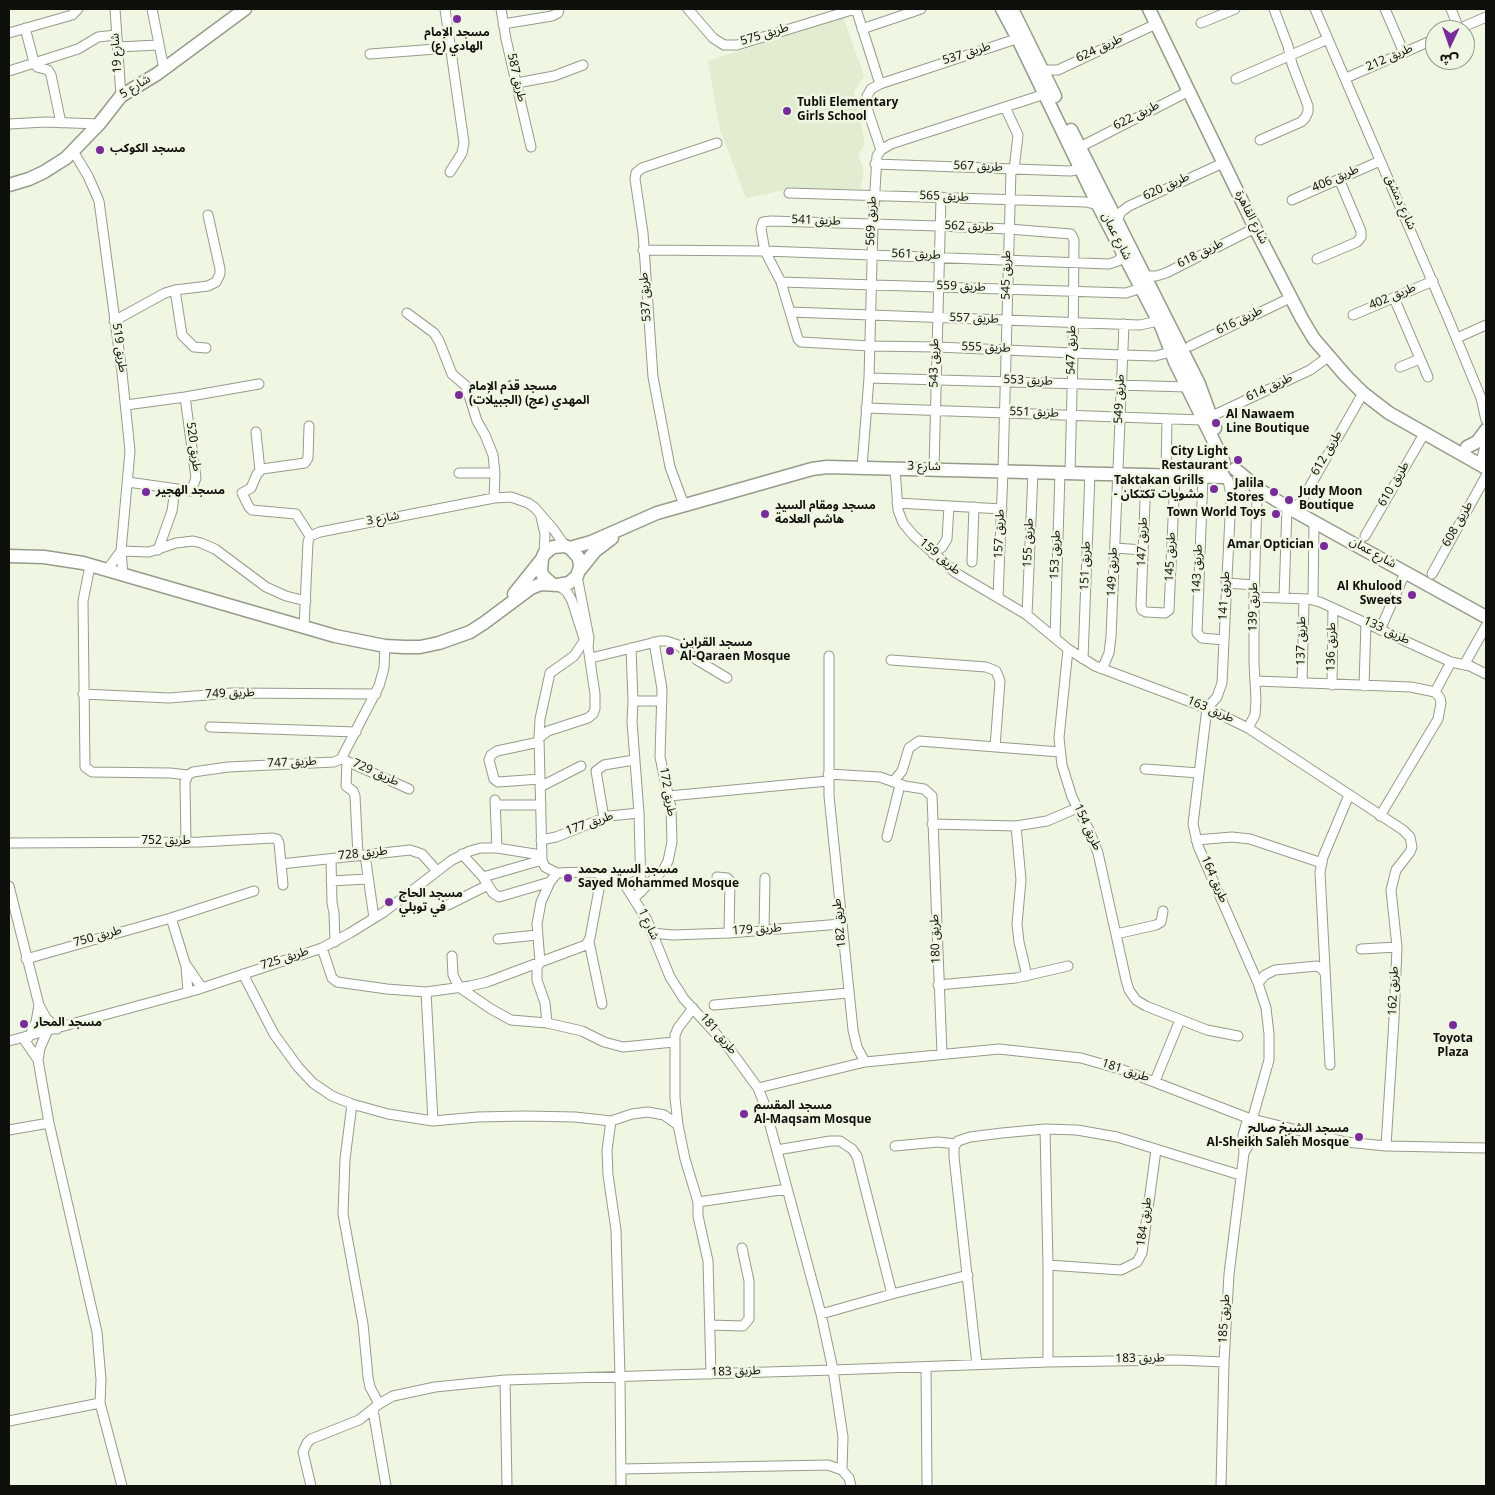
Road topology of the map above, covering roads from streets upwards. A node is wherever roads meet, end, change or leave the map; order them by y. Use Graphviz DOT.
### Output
graph roads {
  1 [pos="78,9"];
  2 [pos="115,9"];
  3 [pos="152,9"];
  4 [pos="245,9"];
  5 [pos="445,9"];
  6 [pos="501,9"];
  7 [pos="559,9"];
  8 [pos="688,9"];
  9 [pos="855,9"];
  10 [pos="921,9"];
  11 [pos="1002,9"];
  12 [pos="1149,9"];
  13 [pos="1235,9"];
  14 [pos="1274,9"];
  15 [pos="1315,9"];
  16 [pos="1385,9"];
  17 [pos="1017,11"];
  18 [pos="61,13"];
  19 [pos="1201,23"];
  20 [pos="503,24"];
  21 [pos="1156,24"];
  22 [pos="25,28"];
  23 [pos="862,28"];
  24 [pos="9,33"];
  25 [pos="116,35"];
  26 [pos="1022,37"];
  27 [pos="1328,39"];
  28 [pos="1425,44"];
  29 [pos="159,45"];
  30 [pos="117,47"];
  31 [pos="449,48"];
  32 [pos="1404,53"];
  33 [pos="370,54"];
  34 [pos="1290,56"];
  35 [pos="34,62"];
  36 [pos="583,65"];
  37 [pos="164,69"];
  38 [pos="1043,70"];
  39 [pos="9,71"];
  40 [pos="1346,78"];
  41 [pos="1236,79"];
  42 [pos="517,83"];
  43 [pos="880,84"];
  44 [pos="1188,91"];
  45 [pos="1045,94"];
  46 [pos="121,96"];
  47 [pos="1005,107"];
  48 [pos="61,123"];
  49 [pos="9,124"];
  50 [pos="99,124"];
  51 [pos="1260,140"];
  52 [pos="717,143"];
  53 [pos="1086,144"];
  54 [pos="530,147"];
  55 [pos="881,150"];
  56 [pos="73,151"];
  57 [pos="1380,161"];
  58 [pos="1223,163"];
  59 [pos="875,164"];
  60 [pos="1081,169"];
  61 [pos="1012,170"];
  62 [pos="450,172"];
  63 [pos="1339,179"];
  64 [pos="9,185"];
  65 [pos="789,193"];
  66 [pos="874,196"];
  67 [pos="941,198"];
  68 [pos="1010,200"];
  69 [pos="1292,200"];
  70 [pos="1098,204"];
  71 [pos="208,215"];
  72 [pos="1117,220"];
  73 [pos="873,224"];
  74 [pos="939,226"];
  75 [pos="1255,228"];
  76 [pos="1009,229"];
  77 [pos="1066,233"];
  78 [pos="643,250"];
  79 [pos="766,251"];
  80 [pos="1124,253"];
  81 [pos="872,255"];
  82 [pos="939,257"];
  83 [pos="1008,259"];
  84 [pos="1317,259"];
  85 [pos="1074,263"];
  86 [pos="1433,281"];
  87 [pos="781,282"];
  88 [pos="1143,282"];
  89 [pos="872,285"];
  90 [pos="938,287"];
  91 [pos="176,290"];
  92 [pos="1008,290"];
  93 [pos="1074,292"];
  94 [pos="1290,298"];
  95 [pos="1394,298"];
  96 [pos="790,312"];
  97 [pos="407,313"];
  98 [pos="871,315"];
  99 [pos="1353,315"];
  100 [pos="937,319"];
  101 [pos="114,321"];
  102 [pos="1007,321"];
  103 [pos="1158,321"];
  104 [pos="1073,323"];
  105 [pos="1124,324"];
  106 [pos="1486,325"];
  107 [pos="1457,338"];
  108 [pos="870,346"];
  109 [pos="1190,346"];
  110 [pos="206,348"];
  111 [pos="937,348"];
  112 [pos="1006,350"];
  113 [pos="1171,352"];
  114 [pos="1073,353"];
  115 [pos="1123,355"];
  116 [pos="1328,357"];
  117 [pos="1420,359"];
  118 [pos="1400,367"];
  119 [pos="1428,377"];
  120 [pos="869,378"];
  121 [pos="936,380"];
  122 [pos="1005,382"];
  123 [pos="259,384"];
  124 [pos="1072,384"];
  125 [pos="1122,385"];
  126 [pos="1188,387"];
  127 [pos="1482,387"];
  128 [pos="1363,393"];
  129 [pos="185,397"];
  130 [pos="1484,402"];
  131 [pos="126,405"];
  132 [pos="1381,406"];
  133 [pos="866,408"];
  134 [pos="935,410"];
  135 [pos="1005,413"];
  136 [pos="1204,414"];
  137 [pos="1072,415"];
  138 [pos="1121,418"];
  139 [pos="1167,420"];
  140 [pos="1486,420"];
  141 [pos="309,426"];
  142 [pos="1486,430"];
  143 [pos="256,432"];
  144 [pos="1424,434"];
  145 [pos="1486,443"];
  146 [pos="1467,447"];
  147 [pos="1484,465"];
  148 [pos="862,467"];
  149 [pos="895,468"];
  150 [pos="934,468"];
  151 [pos="1003,470"];
  152 [pos="260,471"];
  153 [pos="1033,471"];
  154 [pos="1065,472"];
  155 [pos="1229,472"];
  156 [pos="460,473"];
  157 [pos="495,473"];
  158 [pos="1090,473"];
  159 [pos="1118,474"];
  160 [pos="1146,475"];
  161 [pos="1171,475"];
  162 [pos="1203,476"];
  163 [pos="128,482"];
  164 [pos="1253,485"];
  165 [pos="176,489"];
  166 [pos="494,498"];
  167 [pos="897,503"];
  168 [pos="684,505"];
  169 [pos="949,506"];
  170 [pos="974,507"];
  171 [pos="1287,507"];
  172 [pos="1002,509"];
  173 [pos="540,515"];
  174 [pos="1314,522"];
  175 [pos="632,523"];
  176 [pos="310,536"];
  177 [pos="1365,536"];
  178 [pos="567,548"];
  179 [pos="1115,548"];
  180 [pos="158,550"];
  181 [pos="1143,550"];
  182 [pos="121,551"];
  183 [pos="933,554"];
  184 [pos="9,556"];
  185 [pos="543,556"];
  186 [pos="972,562"];
  187 [pos="90,566"];
  188 [pos="107,570"];
  189 [pos="1405,572"];
  190 [pos="578,574"];
  191 [pos="1432,574"];
  192 [pos="123,575"];
  193 [pos="1226,583"];
  194 [pos="555,584"];
  195 [pos="1255,585"];
  196 [pos="1254,597"];
  197 [pos="998,598"];
  198 [pos="1284,598"];
  199 [pos="1308,599"];
  200 [pos="306,601"];
  201 [pos="1334,608"];
  202 [pos="501,610"];
  203 [pos="1142,610"];
  204 [pos="1027,616"];
  205 [pos="1486,617"];
  206 [pos="1366,623"];
  207 [pos="1486,626"];
  208 [pos="304,627"];
  209 [pos="1380,630"];
  210 [pos="1055,638"];
  211 [pos="1224,640"];
  212 [pos="654,642"];
  213 [pos="586,644"];
  214 [pos="385,646"];
  215 [pos="631,648"];
  216 [pos="1068,649"];
  217 [pos="829,656"];
  218 [pos="591,658"];
  219 [pos="1083,659"];
  220 [pos="891,660"];
  221 [pos="1451,662"];
  222 [pos="1464,665"];
  223 [pos="1102,669"];
  224 [pos="1486,674"];
  225 [pos="727,678"];
  226 [pos="1256,680"];
  227 [pos="1302,683"];
  228 [pos="1332,685"];
  229 [pos="1364,686"];
  230 [pos="1435,692"];
  231 [pos="83,694"];
  232 [pos="376,694"];
  233 [pos="633,701"];
  234 [pos="662,701"];
  235 [pos="1207,708"];
  236 [pos="210,727"];
  237 [pos="1248,728"];
  238 [pos="356,732"];
  239 [pos="539,740"];
  240 [pos="995,747"];
  241 [pos="1060,752"];
  242 [pos="344,760"];
  243 [pos="634,760"];
  244 [pos="582,766"];
  245 [pos="1145,769"];
  246 [pos="1198,773"];
  247 [pos="188,775"];
  248 [pos="828,778"];
  249 [pos="540,783"];
  250 [pos="896,783"];
  251 [pos="409,789"];
  252 [pos="1349,795"];
  253 [pos="669,796"];
  254 [pos="540,805"];
  255 [pos="1077,808"];
  256 [pos="639,813"];
  257 [pos="1380,816"];
  258 [pos="604,818"];
  259 [pos="932,824"];
  260 [pos="1016,826"];
  261 [pos="888,837"];
  262 [pos="541,840"];
  263 [pos="1196,840"];
  264 [pos="186,842"];
  265 [pos="1412,842"];
  266 [pos="9,843"];
  267 [pos="497,848"];
  268 [pos="462,854"];
  269 [pos="361,855"];
  270 [pos="542,857"];
  271 [pos="331,859"];
  272 [pos="1322,863"];
  273 [pos="281,864"];
  274 [pos="641,868"];
  275 [pos="437,872"];
  276 [pos="557,873"];
  277 [pos="602,873"];
  278 [pos="615,877"];
  279 [pos="717,877"];
  280 [pos="765,878"];
  281 [pos="367,879"];
  282 [pos="332,881"];
  283 [pos="485,881"];
  284 [pos="550,882"];
  285 [pos="283,885"];
  286 [pos="9,886"];
  287 [pos="254,891"];
  288 [pos="637,895"];
  289 [pos="448,905"];
  290 [pos="1163,911"];
  291 [pos="171,918"];
  292 [pos="374,918"];
  293 [pos="842,924"];
  294 [pos="764,931"];
  295 [pos="652,933"];
  296 [pos="729,933"];
  297 [pos="1116,934"];
  298 [pos="537,935"];
  299 [pos="673,935"];
  300 [pos="498,939"];
  301 [pos="335,942"];
  302 [pos="589,942"];
  303 [pos="1397,947"];
  304 [pos="322,948"];
  305 [pos="658,949"];
  306 [pos="1361,949"];
  307 [pos="452,956"];
  308 [pos="26,959"];
  309 [pos="540,962"];
  310 [pos="186,966"];
  311 [pos="1068,966"];
  312 [pos="1325,973"];
  313 [pos="244,974"];
  314 [pos="1027,976"];
  315 [pos="1258,983"];
  316 [pos="938,985"];
  317 [pos="202,988"];
  318 [pos="459,988"];
  319 [pos="188,992"];
  320 [pos="426,992"];
  321 [pos="848,993"];
  322 [pos="602,1004"];
  323 [pos="39,1005"];
  324 [pos="714,1005"];
  325 [pos="693,1008"];
  326 [pos="1180,1020"];
  327 [pos="547,1023"];
  328 [pos="57,1029"];
  329 [pos="47,1032"];
  330 [pos="1238,1036"];
  331 [pos="26,1038"];
  332 [pos="9,1041"];
  333 [pos="674,1042"];
  334 [pos="942,1054"];
  335 [pos="38,1060"];
  336 [pos="865,1062"];
  337 [pos="1330,1065"];
  338 [pos="1155,1081"];
  339 [pos="758,1088"];
  340 [pos="352,1104"];
  341 [pos="1253,1120"];
  342 [pos="433,1121"];
  343 [pos="611,1121"];
  344 [pos="50,1123"];
  345 [pos="678,1125"];
  346 [pos="1045,1129"];
  347 [pos="9,1130"];
  348 [pos="956,1144"];
  349 [pos="895,1146"];
  350 [pos="1386,1146"];
  351 [pos="1486,1148"];
  352 [pos="777,1150"];
  353 [pos="1156,1150"];
  354 [pos="1240,1175"];
  355 [pos="787,1189"];
  356 [pos="698,1202"];
  357 [pos="742,1248"];
  358 [pos="1048,1265"];
  359 [pos="968,1276"];
  360 [pos="892,1294"];
  361 [pos="821,1314"];
  362 [pos="710,1325"];
  363 [pos="1048,1362"];
  364 [pos="1224,1362"];
  365 [pos="977,1365"];
  366 [pos="926,1367"];
  367 [pos="833,1370"];
  368 [pos="711,1374"];
  369 [pos="620,1377"];
  370 [pos="505,1380"];
  371 [pos="100,1403"];
  372 [pos="376,1407"];
  373 [pos="9,1421"];
  374 [pos="621,1469"];
  375 [pos="842,1470"];
  376 [pos="122,1486"];
  377 [pos="311,1486"];
  378 [pos="386,1486"];
  379 [pos="507,1486"];
  380 [pos="620,1486"];
  381 [pos="851,1486"];
  382 [pos="927,1486"];
  383 [pos="1221,1486"];
  1 -- 18 [label="street"];
  2 -- 25 [label="street, شارع 19"];
  3 -- 29 [label="street"];
  4 -- 37 [label="street, شارع 5"];
  5 -- 31 [label="street"];
  6 -- 20 [label="street, طريق 587"];
  7 -- 20 [label="street"];
  8 -- 9 [label="street, طريق 575"];
  9 -- 23 [label="street"];
  10 -- 23 [label="street"];
  11 -- 26 [label="street, شارع عمان"];
  12 -- 21 [label="street, شارع القاهرة"];
  13 -- 19 [label="street"];
  14 -- 34 [label="street"];
  15 -- 27 [label="street, شارع دمشق"];
  16 -- 32 [label="street"];
  17 -- 26 [label="street, شارع عمان"];
  18 -- 22 [label="street"];
  20 -- 42 [label="street, طريق 587"];
  21 -- 38 [label="street, طريق 624"];
  21 -- 44 [label="street, شارع القاهرة"];
  22 -- 24 [label="street"];
  22 -- 35 [label="street"];
  23 -- 43 [label="street"];
  25 -- 30 [label="street, شارع 19"];
  25 -- 35 [label="street"];
  26 -- 38 [label="street, شارع عمان"];
  26 -- 43 [label="street, طريق 537"];
  26 -- 45 [label="street, شارع عمان"];
  27 -- 34 [label="street"];
  27 -- 40 [label="street, شارع دمشق"];
  28 -- 32 [label="street, طريق 212"];
  29 -- 30 [label="street"];
  29 -- 37 [label="street"];
  30 -- 46 [label="street, شارع 19"];
  31 -- 33 [label="street"];
  31 -- 62 [label="street"];
  32 -- 40 [label="street, طريق 212"];
  34 -- 41 [label="street"];
  34 -- 51 [label="street"];
  35 -- 39 [label="street"];
  35 -- 48 [label="street"];
  36 -- 42 [label="street"];
  37 -- 46 [label="street, شارع 5"];
  38 -- 72 [label="street, شارع عمان"];
  40 -- 57 [label="street, شارع دمشق"];
  42 -- 54 [label="street, طريق 587"];
  43 -- 55 [label="street"];
  44 -- 53 [label="street, طريق 622"];
  44 -- 58 [label="street, شارع القاهرة"];
  45 -- 47 [label="street"];
  45 -- 60 [label="street, شارع عمان"];
  46 -- 50 [label="street, شارع 5"];
  47 -- 55 [label="street"];
  47 -- 61 [label="street, طريق 545"];
  48 -- 49 [label="street"];
  48 -- 50 [label="street"];
  50 -- 56 [label="street, شارع 5"];
  52 -- 78 [label="street, طريق 537"];
  55 -- 59 [label="street, طريق 569"];
  56 -- 64 [label="street, شارع 5"];
  56 -- 101 [label="street, طريق 519"];
  57 -- 63 [label="street, طريق 406"];
  57 -- 86 [label="street, شارع دمشق"];
  58 -- 72 [label="street, طريق 620"];
  58 -- 75 [label="street, شارع القاهرة"];
  59 -- 61 [label="street, طريق 567"];
  59 -- 66 [label="street, طريق 569"];
  60 -- 61 [label="street, طريق 567"];
  60 -- 70 [label="street, شارع عمان"];
  61 -- 68 [label="street, طريق 545"];
  63 -- 69 [label="street, طريق 406"];
  63 -- 84 [label="street"];
  65 -- 66 [label="street, طريق 565"];
  66 -- 67 [label="street, طريق 565"];
  66 -- 73 [label="street, طريق 569"];
  67 -- 68 [label="street, طريق 565"];
  67 -- 74 [label="street, طريق 543"];
  68 -- 70 [label="street, طريق 565"];
  68 -- 76 [label="street, طريق 545"];
  70 -- 80 [label="street, شارع عمان"];
  71 -- 91 [label="street"];
  72 -- 88 [label="street, شارع عمان"];
  73 -- 74 [label="street, طريق 562"];
  73 -- 79 [label="street, طريق 541"];
  73 -- 81 [label="street, طريق 569"];
  74 -- 76 [label="street, طريق 562"];
  74 -- 82 [label="street, طريق 543"];
  75 -- 88 [label="street, طريق 618"];
  75 -- 94 [label="street, شارع القاهرة"];
  76 -- 77 [label="street, طريق 562"];
  76 -- 83 [label="street, طريق 545"];
  77 -- 85 [label="street, طريق 547"];
  78 -- 79 [label="street, طريق 561"];
  78 -- 168 [label="street, طريق 537"];
  79 -- 81 [label="street, طريق 561"];
  79 -- 87 [label="street"];
  80 -- 85 [label="street, طريق 561"];
  80 -- 88 [label="street, شارع عمان"];
  81 -- 82 [label="street, طريق 561"];
  81 -- 89 [label="street, طريق 569"];
  82 -- 83 [label="street, طريق 561"];
  82 -- 90 [label="street, طريق 543"];
  83 -- 85 [label="street, طريق 561"];
  83 -- 92 [label="street, طريق 545"];
  85 -- 93 [label="street, طريق 547"];
  86 -- 95 [label="street, طريق 402"];
  86 -- 107 [label="street, شارع دمشق"];
  87 -- 89 [label="street, طريق 559"];
  87 -- 96 [label="street"];
  88 -- 93 [label="street, طريق 559"];
  88 -- 103 [label="street, شارع عمان"];
  88 -- 136 [label="street, شارع عمان"];
  89 -- 90 [label="street, طريق 559"];
  89 -- 98 [label="street, طريق 569"];
  90 -- 92 [label="street, طريق 559"];
  90 -- 100 [label="street, طريق 543"];
  91 -- 101 [label="street"];
  91 -- 110 [label="street"];
  92 -- 93 [label="street, طريق 559"];
  92 -- 102 [label="street, طريق 545"];
  93 -- 104 [label="street, طريق 547"];
  94 -- 109 [label="street, طريق 616"];
  94 -- 116 [label="street, شارع القاهرة"];
  95 -- 99 [label="street, طريق 402"];
  95 -- 117 [label="street"];
  96 -- 98 [label="street, طريق 557"];
  96 -- 108 [label="street, طريق 555"];
  97 -- 157 [label="street"];
  98 -- 100 [label="street, طريق 557"];
  98 -- 108 [label="street, طريق 569"];
  100 -- 102 [label="street, طريق 557"];
  100 -- 111 [label="street, طريق 543"];
  101 -- 131 [label="street, طريق 519"];
  102 -- 104 [label="street, طريق 557"];
  102 -- 112 [label="street, طريق 545"];
  103 -- 105 [label="street, طريق 557"];
  103 -- 113 [label="street, شارع عمان"];
  104 -- 105 [label="street, طريق 557"];
  104 -- 114 [label="street, طريق 547"];
  105 -- 115 [label="street, طريق 549"];
  106 -- 107 [label="street"];
  107 -- 127 [label="street, شارع دمشق"];
  108 -- 111 [label="street, طريق 555"];
  108 -- 120 [label="street, طريق 569"];
  111 -- 112 [label="street, طريق 555"];
  111 -- 121 [label="street, طريق 543"];
  112 -- 114 [label="street, طريق 555"];
  112 -- 122 [label="street, طريق 545"];
  113 -- 115 [label="street, طريق 555"];
  113 -- 126 [label="street, شارع عمان"];
  114 -- 115 [label="street, طريق 555"];
  114 -- 124 [label="street, طريق 547"];
  115 -- 125 [label="street, طريق 549"];
  116 -- 128 [label="street, شارع القاهرة"];
  116 -- 136 [label="street, طريق 614"];
  117 -- 118 [label="street"];
  117 -- 119 [label="street"];
  120 -- 121 [label="street, طريق 553"];
  120 -- 133 [label="street, طريق 569"];
  121 -- 122 [label="street, طريق 553"];
  121 -- 134 [label="street, طريق 543"];
  122 -- 124 [label="street, طريق 553"];
  122 -- 135 [label="street, طريق 545"];
  123 -- 129 [label="street"];
  124 -- 125 [label="street, طريق 553"];
  124 -- 137 [label="street, طريق 547"];
  125 -- 126 [label="street, طريق 553"];
  125 -- 138 [label="street, طريق 549"];
  126 -- 136 [label="street, شارع عمان"];
  127 -- 130 [label="street, شارع دمشق"];
  128 -- 132 [label="street, شارع القاهرة"];
  128 -- 171 [label="street, طريق 612"];
  129 -- 131 [label="street"];
  129 -- 165 [label="street, طريق 520"];
  130 -- 140 [label="street, شارع دمشق"];
  131 -- 163 [label="street, طريق 519"];
  132 -- 144 [label="street, شارع القاهرة"];
  132 -- 146 [label="street, شارع القاهرة"];
  133 -- 134 [label="street, طريق 551"];
  133 -- 148 [label="street, طريق 569"];
  134 -- 135 [label="street, طريق 551"];
  134 -- 150 [label="street, طريق 543"];
  135 -- 137 [label="street, طريق 551"];
  135 -- 151 [label="street, طريق 545"];
  136 -- 139 [label="street, طريق 551"];
  136 -- 155 [label="street, شارع عمان"];
  137 -- 138 [label="street, طريق 551"];
  137 -- 154 [label="street, طريق 547"];
  138 -- 139 [label="street, طريق 551"];
  138 -- 159 [label="street, طريق 549"];
  139 -- 161 [label="street"];
  141 -- 152 [label="street"];
  142 -- 146 [label="street"];
  143 -- 152 [label="street"];
  144 -- 147 [label="street, شارع القاهرة"];
  144 -- 177 [label="street, طريق 610"];
  145 -- 147 [label="street"];
  146 -- 147 [label="street, شارع القاهرة"];
  147 -- 191 [label="street, طريق 608"];
  148 -- 149 [label="street, شارع 3"];
  148 -- 168 [label="street, شارع 3"];
  149 -- 150 [label="street, شارع 3"];
  149 -- 167 [label="street, طريق 159"];
  150 -- 151 [label="street, شارع 3"];
  151 -- 153 [label="street, شارع 3"];
  151 -- 172 [label="street, طريق 157"];
  152 -- 176 [label="street"];
  153 -- 154 [label="street, شارع 3"];
  153 -- 204 [label="street, طريق 155"];
  154 -- 158 [label="street, شارع 3"];
  154 -- 210 [label="street, طريق 153"];
  155 -- 162 [label="street, شارع 3"];
  155 -- 164 [label="street, شارع عمان"];
  155 -- 193 [label="street, طريق 141"];
  156 -- 157 [label="street"];
  157 -- 166 [label="street"];
  158 -- 159 [label="street, شارع 3"];
  158 -- 219 [label="street, طريق 151"];
  159 -- 160 [label="street, شارع 3"];
  159 -- 179 [label="street, طريق 149"];
  160 -- 161 [label="street, شارع 3"];
  160 -- 181 [label="street, طريق 147"];
  161 -- 162 [label="street, شارع 3"];
  161 -- 203 [label="street, طريق 145"];
  162 -- 211 [label="street, طريق 143"];
  163 -- 165 [label="street, طريق 520"];
  163 -- 182 [label="street, طريق 519"];
  164 -- 171 [label="street, شارع عمان"];
  164 -- 195 [label="street, طريق 139"];
  165 -- 180 [label="street"];
  166 -- 173 [label="street, شارع 3"];
  166 -- 176 [label="street, شارع 3"];
  167 -- 169 [label="street"];
  167 -- 183 [label="street, طريق 159"];
  168 -- 175 [label="street, شارع 3"];
  169 -- 170 [label="street"];
  169 -- 183 [label="street"];
  170 -- 172 [label="street"];
  170 -- 186 [label="street"];
  171 -- 174 [label="street, شارع عمان"];
  171 -- 198 [label="street"];
  172 -- 197 [label="street, طريق 157"];
  173 -- 178 [label="street, شارع 3"];
  173 -- 185 [label="street"];
  174 -- 189 [label="street, شارع عمان"];
  174 -- 199 [label="street, طريق 137"];
  175 -- 178 [label="street, شارع 3"];
  175 -- 190 [label="street, شارع 3"];
  176 -- 200 [label="street"];
  178 -- 185 [label="street"];
  178 -- 190 [label="street"];
  179 -- 181 [label="street"];
  179 -- 223 [label="street, طريق 149"];
  180 -- 182 [label="street"];
  180 -- 200 [label="street"];
  181 -- 203 [label="street, طريق 147"];
  182 -- 188 [label="street"];
  182 -- 192 [label="street, طريق 519"];
  183 -- 197 [label="street, طريق 159"];
  184 -- 187 [label="street"];
  185 -- 194 [label="street"];
  185 -- 202 [label="street"];
  187 -- 188 [label="street"];
  187 -- 231 [label="street"];
  188 -- 192 [label="street"];
  189 -- 205 [label="street, شارع عمان"];
  189 -- 209 [label="street"];
  190 -- 194 [label="street"];
  190 -- 213 [label="street"];
  192 -- 208 [label="street"];
  193 -- 195 [label="street"];
  193 -- 211 [label="street, طريق 141"];
  194 -- 202 [label="street"];
  194 -- 213 [label="street"];
  195 -- 196 [label="street, طريق 139"];
  196 -- 198 [label="street, طريق 133"];
  196 -- 226 [label="street, طريق 139"];
  197 -- 204 [label="street, طريق 163"];
  198 -- 199 [label="street, طريق 133"];
  199 -- 201 [label="street, طريق 133"];
  199 -- 227 [label="street, طريق 137"];
  200 -- 208 [label="street"];
  201 -- 206 [label="street, طريق 133"];
  201 -- 228 [label="street, طريق 136"];
  202 -- 214 [label="street"];
  204 -- 210 [label="street, طريق 163"];
  206 -- 209 [label="street, طريق 133"];
  206 -- 229 [label="street"];
  207 -- 222 [label="street"];
  208 -- 214 [label="street"];
  209 -- 221 [label="street, طريق 133"];
  210 -- 216 [label="street, طريق 163"];
  211 -- 235 [label="street, طريق 141"];
  212 -- 215 [label="street"];
  212 -- 225 [label="street"];
  212 -- 234 [label="street, طريق 172"];
  213 -- 218 [label="street"];
  213 -- 239 [label="street"];
  214 -- 232 [label="street"];
  215 -- 218 [label="street"];
  215 -- 233 [label="street"];
  216 -- 219 [label="street, طريق 163"];
  216 -- 241 [label="street, طريق 154"];
  217 -- 248 [label="street, طريق 182"];
  218 -- 239 [label="street"];
  219 -- 223 [label="street, طريق 163"];
  220 -- 240 [label="street"];
  221 -- 222 [label="street, طريق 133"];
  221 -- 230 [label="street"];
  222 -- 224 [label="street, طريق 133"];
  223 -- 235 [label="street, طريق 163"];
  226 -- 227 [label="street"];
  226 -- 237 [label="street, طريق 139"];
  227 -- 228 [label="street"];
  228 -- 229 [label="street"];
  229 -- 230 [label="street"];
  230 -- 257 [label="street"];
  231 -- 232 [label="street, طريق 749"];
  231 -- 247 [label="street, طريق 747"];
  232 -- 238 [label="street"];
  233 -- 234 [label="street"];
  233 -- 243 [label="street"];
  234 -- 253 [label="street, طريق 172"];
  235 -- 237 [label="street, طريق 163"];
  235 -- 246 [label="street, طريق 164"];
  236 -- 238 [label="street"];
  237 -- 252 [label="street, طريق 163"];
  238 -- 242 [label="street"];
  239 -- 249 [label="street"];
  239 -- 249 [label="street"];
  240 -- 241 [label="street"];
  240 -- 250 [label="street"];
  241 -- 255 [label="street, طريق 154"];
  242 -- 247 [label="street, طريق 747"];
  242 -- 251 [label="street, طريق 729"];
  242 -- 269 [label="street"];
  243 -- 256 [label="street"];
  243 -- 258 [label="street"];
  244 -- 249 [label="street"];
  245 -- 246 [label="street"];
  246 -- 263 [label="street, طريق 164"];
  247 -- 264 [label="street"];
  248 -- 250 [label="street, طريق 180"];
  248 -- 253 [label="street"];
  248 -- 293 [label="street, طريق 182"];
  249 -- 254 [label="street"];
  250 -- 259 [label="street, طريق 180"];
  250 -- 261 [label="street"];
  252 -- 257 [label="street, طريق 163"];
  252 -- 272 [label="street"];
  253 -- 288 [label="street, طريق 172"];
  254 -- 262 [label="street"];
  254 -- 267 [label="street"];
  255 -- 260 [label="street"];
  255 -- 297 [label="street, طريق 154"];
  256 -- 258 [label="street, طريق 177"];
  256 -- 274 [label="street"];
  257 -- 265 [label="street, طريق 163"];
  258 -- 262 [label="street, طريق 177"];
  259 -- 260 [label="street"];
  259 -- 316 [label="street, طريق 180"];
  260 -- 314 [label="street"];
  262 -- 270 [label="street"];
  263 -- 272 [label="street"];
  263 -- 315 [label="street, طريق 164"];
  264 -- 266 [label="street, طريق 752"];
  264 -- 273 [label="street, طريق 752"];
  265 -- 303 [label="street, طريق 162"];
  267 -- 268 [label="street, طريق 725"];
  267 -- 270 [label="street, طريق 725"];
  268 -- 275 [label="street, طريق 725"];
  268 -- 283 [label="street"];
  269 -- 271 [label="street, طريق 728"];
  269 -- 275 [label="street, طريق 728"];
  269 -- 281 [label="street"];
  270 -- 276 [label="street"];
  270 -- 283 [label="street"];
  271 -- 273 [label="street, طريق 728"];
  271 -- 282 [label="street"];
  272 -- 312 [label="street"];
  273 -- 285 [label="street, طريق 752"];
  274 -- 278 [label="street"];
  274 -- 288 [label="street"];
  275 -- 292 [label="street, طريق 725"];
  276 -- 277 [label="street, شارع 1"];
  276 -- 284 [label="street"];
  277 -- 278 [label="street, شارع 1"];
  277 -- 302 [label="street"];
  278 -- 288 [label="street, شارع 1"];
  279 -- 296 [label="street"];
  280 -- 294 [label="street"];
  281 -- 282 [label="street"];
  281 -- 292 [label="street"];
  282 -- 301 [label="street"];
  283 -- 284 [label="street"];
  283 -- 289 [label="street"];
  284 -- 298 [label="street"];
  286 -- 308 [label="street"];
  287 -- 291 [label="street, طريق 750"];
  288 -- 295 [label="street, شارع 1"];
  290 -- 297 [label="street"];
  291 -- 308 [label="street, طريق 750"];
  291 -- 310 [label="street"];
  292 -- 301 [label="street, طريق 725"];
  293 -- 294 [label="street, طريق 179"];
  293 -- 321 [label="street, طريق 182"];
  294 -- 296 [label="street, طريق 179"];
  295 -- 299 [label="street, طريق 179"];
  295 -- 305 [label="street, شارع 1"];
  296 -- 299 [label="street, طريق 179"];
  297 -- 326 [label="street, طريق 154"];
  298 -- 300 [label="street"];
  298 -- 309 [label="street"];
  299 -- 305 [label="street"];
  301 -- 304 [label="street, طريق 725"];
  302 -- 309 [label="street"];
  302 -- 322 [label="street"];
  303 -- 306 [label="street"];
  303 -- 350 [label="street, طريق 162"];
  304 -- 313 [label="street, طريق 725"];
  304 -- 320 [label="street"];
  305 -- 325 [label="street, شارع 1"];
  307 -- 318 [label="street"];
  308 -- 323 [label="street"];
  309 -- 318 [label="street"];
  309 -- 327 [label="street"];
  310 -- 317 [label="street"];
  310 -- 319 [label="street"];
  311 -- 314 [label="street"];
  312 -- 315 [label="street"];
  312 -- 337 [label="street"];
  313 -- 317 [label="street, طريق 725"];
  313 -- 340 [label="street"];
  314 -- 316 [label="street"];
  315 -- 341 [label="street, طريق 164"];
  316 -- 334 [label="street, طريق 180"];
  317 -- 319 [label="street, طريق 725"];
  318 -- 320 [label="street"];
  318 -- 327 [label="street"];
  319 -- 328 [label="street, طريق 725"];
  320 -- 342 [label="street"];
  321 -- 324 [label="street"];
  321 -- 336 [label="street, طريق 182"];
  323 -- 328 [label="street"];
  323 -- 331 [label="street"];
  325 -- 333 [label="street"];
  325 -- 339 [label="street, طريق 181"];
  326 -- 330 [label="street, طريق 154"];
  326 -- 338 [label="street"];
  327 -- 333 [label="street"];
  328 -- 329 [label="street, طريق 725"];
  329 -- 331 [label="street, طريق 725"];
  329 -- 335 [label="street"];
  331 -- 332 [label="street, طريق 725"];
  331 -- 335 [label="street"];
  333 -- 345 [label="street"];
  334 -- 336 [label="street, طريق 181"];
  334 -- 338 [label="street, طريق 181"];
  335 -- 344 [label="street"];
  336 -- 339 [label="street, طريق 181"];
  338 -- 341 [label="street, طريق 181"];
  339 -- 352 [label="street, طريق 181"];
  340 -- 342 [label="street"];
  340 -- 372 [label="street"];
  341 -- 350 [label="street, طريق 181"];
  341 -- 354 [label="street, طريق 185"];
  342 -- 343 [label="street"];
  343 -- 345 [label="street"];
  343 -- 369 [label="street"];
  344 -- 347 [label="street"];
  344 -- 371 [label="street"];
  345 -- 356 [label="street"];
  346 -- 348 [label="street"];
  346 -- 353 [label="street"];
  346 -- 358 [label="street"];
  348 -- 349 [label="street"];
  348 -- 359 [label="street"];
  350 -- 351 [label="street, طريق 181"];
  352 -- 355 [label="street, طريق 181"];
  352 -- 360 [label="street"];
  353 -- 354 [label="street"];
  353 -- 358 [label="street, طريق 184"];
  354 -- 364 [label="street, طريق 185"];
  355 -- 356 [label="street"];
  355 -- 361 [label="street, طريق 181"];
  356 -- 362 [label="street"];
  357 -- 362 [label="street"];
  358 -- 363 [label="street"];
  359 -- 360 [label="street"];
  359 -- 365 [label="street"];
  360 -- 361 [label="street"];
  361 -- 367 [label="street, طريق 181"];
  362 -- 368 [label="street"];
  363 -- 364 [label="street, طريق 183"];
  363 -- 365 [label="street, طريق 183"];
  364 -- 383 [label="street, طريق 185"];
  365 -- 366 [label="street, طريق 183"];
  366 -- 367 [label="street, طريق 183"];
  366 -- 382 [label="street"];
  367 -- 368 [label="street, طريق 183"];
  367 -- 375 [label="street, طريق 181"];
  368 -- 369 [label="street, طريق 183"];
  369 -- 370 [label="street, طريق 183"];
  369 -- 374 [label="street"];
  370 -- 372 [label="street, طريق 183"];
  370 -- 379 [label="street"];
  371 -- 373 [label="street"];
  371 -- 376 [label="street"];
  372 -- 377 [label="street, طريق 183"];
  372 -- 378 [label="street"];
  374 -- 375 [label="street"];
  374 -- 380 [label="street"];
  375 -- 381 [label="street"];
}
